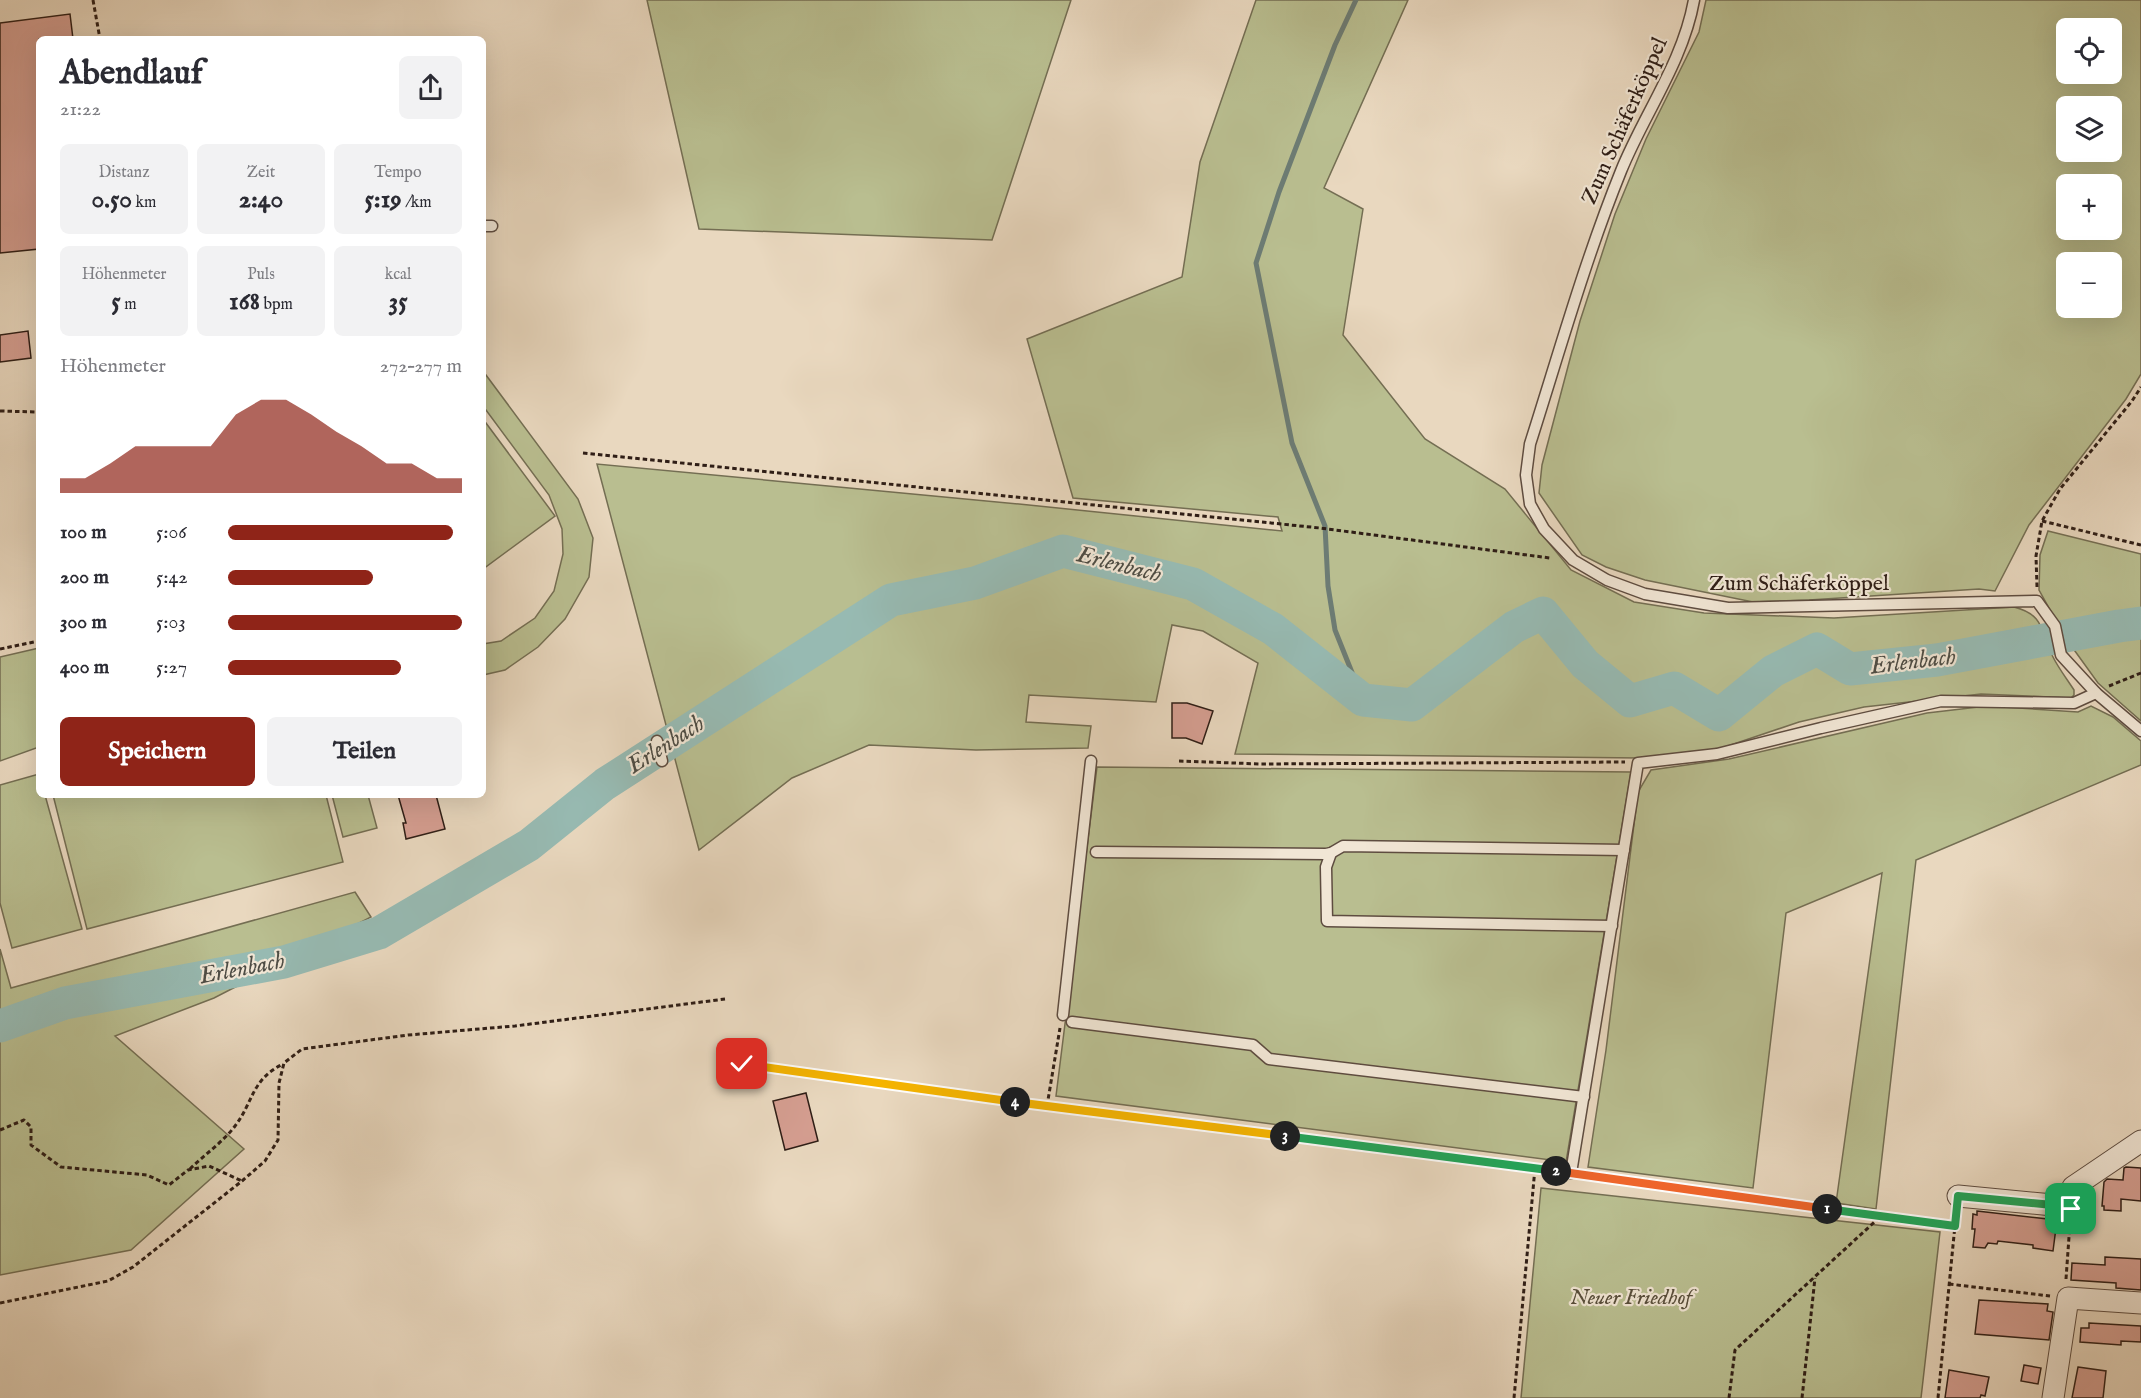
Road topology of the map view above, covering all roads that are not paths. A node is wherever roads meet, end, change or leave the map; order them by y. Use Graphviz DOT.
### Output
graph roads {
  1 [pos="1694,0"];
  2 [pos="2096,693"];
  3 [pos="2141,731"];
  4 [pos="657,741"];
  5 [pos="662,761"];
  6 [pos="1091,761"];
  7 [pos="1624,850"];
  8 [pos="1096,852"];
  9 [pos="1331,853"];
  10 [pos="1612,926"];
  11 [pos="1584,1097"];
  12 [pos="2141,1141"];
  13 [pos="1572,1173"];
  14 [pos="1958,1196"];
  15 [pos="2141,1304"];
  16 [pos="2053,1398"];
  1 -- 2 [label="lane, Zum Schäferköppel"];
  2 -- 3 [label="lane"];
  2 -- 7 [label="lane"];
  4 -- 5 [label="lane"];
  6 -- 11 [label="lane"];
  7 -- 9 [label="lane"];
  7 -- 10 [label="lane"];
  8 -- 9 [label="lane"];
  9 -- 10 [label="lane"];
  10 -- 11 [label="lane"];
  11 -- 13 [label="lane"];
  12 -- 14 [label="street"];
  15 -- 16 [label="street"];
}
